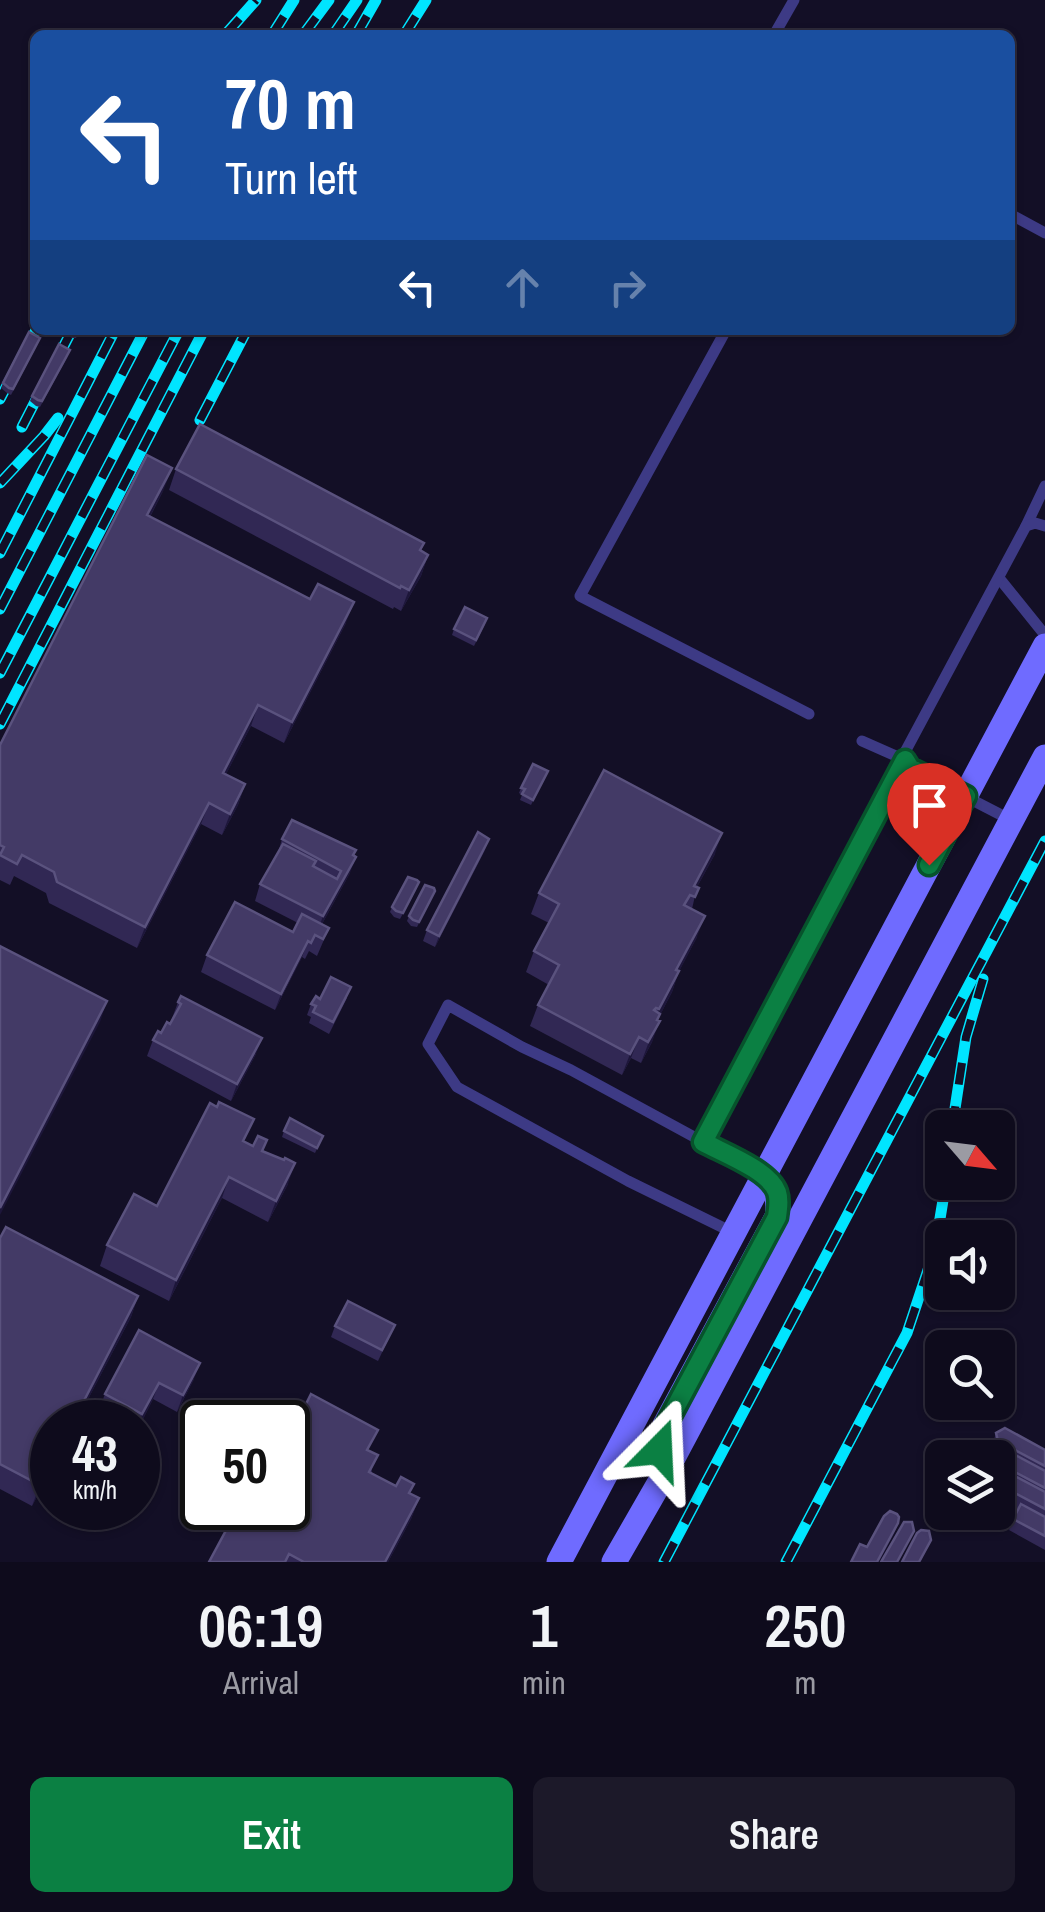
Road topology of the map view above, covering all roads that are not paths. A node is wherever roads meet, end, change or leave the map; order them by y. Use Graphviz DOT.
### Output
graph roads {
  1 [pos="794,0"];
  2 [pos="777,30"];
  3 [pos="1015,217"];
  4 [pos="1045,233"];
  5 [pos="723,335"];
  6 [pos="1045,486"];
  7 [pos="1026,526"];
  8 [pos="1045,526"];
  9 [pos="999,578"];
  10 [pos="1045,635"];
  11 [pos="1045,646"];
  12 [pos="808,714"];
  13 [pos="862,740"];
  14 [pos="1045,756"];
  15 [pos="905,760"];
  16 [pos="966,796"];
  17 [pos="1012,820"];
  18 [pos="703,1142"];
  19 [pos="764,1175"];
  20 [pos="734,1233"];
  21 [pos="664,1475"];
  22 [pos="559,1562"];
  23 [pos="614,1562"];
  1 -- 2 [label="lane"];
  3 -- 4 [label="lane"];
  5 -- 12 [label="lane"];
  6 -- 7 [label="lane"];
  7 -- 8 [label="lane"];
  7 -- 9 [label="lane"];
  9 -- 10 [label="lane"];
  9 -- 15 [label="lane"];
  11 -- 16 [label="main road"];
  13 -- 15 [label="lane"];
  14 -- 17 [label="main road"];
  15 -- 16 [label="lane"];
  15 -- 18 [label="lane"];
  16 -- 17 [label="lane"];
  16 -- 19 [label="main road"];
  17 -- 21 [label="main road"];
  18 -- 19 [label="lane"];
  18 -- 20 [label="lane"];
  19 -- 20 [label="main road"];
  19 -- 21 [label="main road"];
  20 -- 22 [label="main road"];
  21 -- 23 [label="main road"];
}
